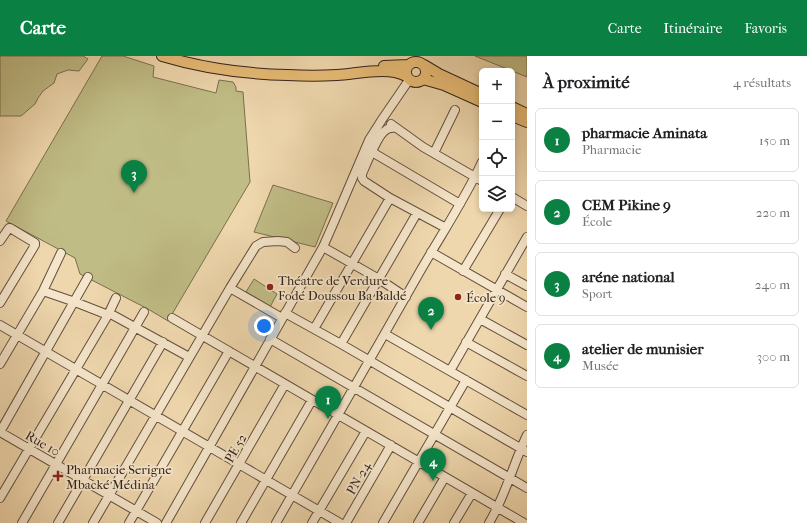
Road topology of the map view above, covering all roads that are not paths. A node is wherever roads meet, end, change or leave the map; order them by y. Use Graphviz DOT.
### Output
graph roads {
  1 [pos="162,56"];
  2 [pos="188,56"];
  3 [pos="408,65"];
  4 [pos="424,66"];
  5 [pos="408,78"];
  6 [pos="423,79"];
  7 [pos="479,93"];
  8 [pos="479,101"];
  9 [pos="515,108"];
  10 [pos="455,110"];
  11 [pos="527,114"];
  12 [pos="515,117"];
  13 [pos="383,118"];
  14 [pos="527,122"];
  15 [pos="395,127"];
  16 [pos="372,152"];
  17 [pos="434,153"];
  18 [pos="478,179"];
  19 [pos="390,198"];
  20 [pos="515,199"];
  21 [pos="460,204"];
  22 [pos="527,206"];
  23 [pos="498,212"];
  24 [pos="418,213"];
  25 [pos="446,228"];
  26 [pos="527,236"];
  27 [pos="0,241"];
  28 [pos="323,246"];
  29 [pos="295,248"];
  30 [pos="431,252"];
  31 [pos="61,253"];
  32 [pos="351,264"];
  33 [pos="463,271"];
  34 [pos="505,274"];
  35 [pos="88,277"];
  36 [pos="379,279"];
  37 [pos="527,286"];
  38 [pos="230,288"];
  39 [pos="496,290"];
  40 [pos="43,291"];
  41 [pos="406,297"];
  42 [pos="116,298"];
  43 [pos="75,302"];
  44 [pos="0,303"];
  45 [pos="527,307"];
  46 [pos="144,312"];
  47 [pos="108,314"];
  48 [pos="284,316"];
  49 [pos="172,318"];
  50 [pos="480,319"];
  51 [pos="0,326"];
  52 [pos="136,327"];
  53 [pos="314,329"];
  54 [pos="385,334"];
  55 [pos="17,335"];
  56 [pos="202,335"];
  57 [pos="270,339"];
  58 [pos="163,342"];
  59 [pos="466,342"];
  60 [pos="341,344"];
  61 [pos="527,345"];
  62 [pos="229,351"];
  63 [pos="46,352"];
  64 [pos="189,357"];
  65 [pos="370,360"];
  66 [pos="0,364"];
  67 [pos="255,366"];
  68 [pos="76,369"];
  69 [pos="450,371"];
  70 [pos="527,376"];
  71 [pos="466,380"];
  72 [pos="285,384"];
  73 [pos="102,385"];
  74 [pos="354,388"];
  75 [pos="129,400"];
  76 [pos="312,400"];
  77 [pos="450,407"];
  78 [pos="338,415"];
  79 [pos="527,415"];
  80 [pos="155,416"];
  81 [pos="182,431"];
  82 [pos="366,431"];
  83 [pos="0,432"];
  84 [pos="434,435"];
  85 [pos="527,435"];
  86 [pos="391,445"];
  87 [pos="209,447"];
  88 [pos="29,449"];
  89 [pos="524,450"];
  90 [pos="419,462"];
  91 [pos="56,464"];
  92 [pos="239,464"];
  93 [pos="445,477"];
  94 [pos="510,477"];
  95 [pos="82,480"];
  96 [pos="266,480"];
  97 [pos="527,488"];
  98 [pos="472,493"];
  99 [pos="109,495"];
  100 [pos="292,495"];
  101 [pos="0,498"];
  102 [pos="498,508"];
  103 [pos="136,511"];
  104 [pos="319,511"];
  105 [pos="22,523"];
  106 [pos="58,523"];
  107 [pos="93,523"];
  108 [pos="129,523"];
  109 [pos="157,523"];
  110 [pos="166,523"];
  111 [pos="205,523"];
  112 [pos="241,523"];
  113 [pos="276,523"];
  114 [pos="312,523"];
  115 [pos="340,523"];
  116 [pos="346,523"];
  117 [pos="383,523"];
  118 [pos="418,523"];
  119 [pos="454,523"];
  120 [pos="490,523"];
  121 [pos="524,523"];
  1 -- 5 [label="main road"];
  2 -- 3 [label="main road"];
  3 -- 4 [label="main road"];
  3 -- 5 [label="main road"];
  4 -- 6 [label="main road"];
  4 -- 7 [label="main road"];
  5 -- 6 [label="main road"];
  5 -- 13 [label="street"];
  6 -- 8 [label="main road"];
  9 -- 11 [label="main road"];
  10 -- 17 [label="street"];
  12 -- 14 [label="main road"];
  13 -- 15 [label="street"];
  13 -- 28 [label="street"];
  15 -- 16 [label="street"];
  15 -- 17 [label="street"];
  16 -- 19 [label="street"];
  16 -- 21 [label="street"];
  17 -- 18 [label="street"];
  18 -- 21 [label="street"];
  19 -- 24 [label="street"];
  19 -- 32 [label="street"];
  20 -- 22 [label="street"];
  21 -- 25 [label="street"];
  23 -- 33 [label="street"];
  24 -- 25 [label="street"];
  24 -- 36 [label="street"];
  25 -- 30 [label="street"];
  26 -- 34 [label="street"];
  27 -- 44 [label="street"];
  28 -- 32 [label="street"];
  28 -- 48 [label="street"];
  29 -- 38 [label="street"];
  30 -- 33 [label="street"];
  30 -- 41 [label="street"];
  31 -- 40 [label="street"];
  32 -- 36 [label="street"];
  32 -- 53 [label="street"];
  33 -- 39 [label="street"];
  34 -- 37 [label="street"];
  34 -- 39 [label="street"];
  35 -- 43 [label="street"];
  36 -- 41 [label="street"];
  36 -- 60 [label="street"];
  38 -- 48 [label="street"];
  38 -- 56 [label="street"];
  39 -- 45 [label="street"];
  39 -- 50 [label="street"];
  40 -- 43 [label="street"];
  40 -- 55 [label="street"];
  41 -- 54 [label="street"];
  42 -- 47 [label="street"];
  43 -- 47 [label="street"];
  43 -- 63 [label="street"];
  46 -- 52 [label="street"];
  47 -- 52 [label="street"];
  47 -- 68 [label="street"];
  48 -- 53 [label="street"];
  48 -- 57 [label="street"];
  49 -- 56 [label="street"];
  50 -- 59 [label="street"];
  50 -- 61 [label="street"];
  51 -- 55 [label="street"];
  52 -- 58 [label="street"];
  52 -- 73 [label="street"];
  53 -- 60 [label="street"];
  54 -- 65 [label="street"];
  54 -- 69 [label="street"];
  55 -- 63 [label="street"];
  55 -- 66 [label="street"];
  56 -- 62 [label="street"];
  56 -- 64 [label="street"];
  57 -- 67 [label="street"];
  57 -- 74 [label="street"];
  58 -- 64 [label="street"];
  58 -- 75 [label="street"];
  59 -- 69 [label="street"];
  59 -- 70 [label="street"];
  60 -- 65 [label="street"];
  62 -- 67 [label="street"];
  62 -- 81 [label="street"];
  63 -- 68 [label="street"];
  63 -- 83 [label="street"];
  64 -- 80 [label="street"];
  65 -- 74 [label="street"];
  65 -- 77 [label="street"];
  67 -- 72 [label="street"];
  67 -- 87 [label="street"];
  68 -- 73 [label="street"];
  68 -- 88 [label="street"];
  69 -- 71 [label="street"];
  71 -- 77 [label="street"];
  71 -- 79 [label="street"];
  72 -- 76 [label="street"];
  72 -- 92 [label="street, PE 52"];
  73 -- 75 [label="street"];
  73 -- 91 [label="street"];
  74 -- 78 [label="street"];
  74 -- 84 [label="street"];
  75 -- 80 [label="street"];
  75 -- 95 [label="street"];
  76 -- 78 [label="street"];
  76 -- 96 [label="street"];
  77 -- 84 [label="street"];
  77 -- 89 [label="street"];
  78 -- 82 [label="street"];
  78 -- 100 [label="street"];
  80 -- 81 [label="street"];
  80 -- 99 [label="street"];
  81 -- 87 [label="street"];
  81 -- 103 [label="street"];
  82 -- 86 [label="street"];
  82 -- 104 [label="street"];
  83 -- 88 [label="street, Rue 10"];
  84 -- 90 [label="street"];
  84 -- 94 [label="street"];
  85 -- 89 [label="street"];
  86 -- 90 [label="street"];
  86 -- 116 [label="street, PN-24"];
  87 -- 92 [label="street"];
  87 -- 110 [label="street"];
  88 -- 91 [label="street, Rue 10"];
  88 -- 101 [label="street"];
  89 -- 94 [label="street"];
  90 -- 93 [label="street"];
  90 -- 117 [label="street"];
  91 -- 95 [label="street, Rue 10"];
  91 -- 105 [label="street"];
  92 -- 96 [label="street"];
  92 -- 111 [label="street, PE 52"];
  93 -- 98 [label="street"];
  93 -- 118 [label="street"];
  94 -- 97 [label="street"];
  94 -- 102 [label="street"];
  95 -- 99 [label="street, Rue 10"];
  95 -- 106 [label="street"];
  96 -- 100 [label="street"];
  96 -- 112 [label="street"];
  98 -- 102 [label="street"];
  98 -- 119 [label="street"];
  99 -- 103 [label="street, Rue 10"];
  99 -- 107 [label="street"];
  100 -- 104 [label="street"];
  100 -- 113 [label="street"];
  102 -- 120 [label="street"];
  102 -- 121 [label="street"];
  103 -- 108 [label="street"];
  103 -- 109 [label="street, Rue 10"];
  104 -- 114 [label="street"];
  104 -- 115 [label="street"];
}
